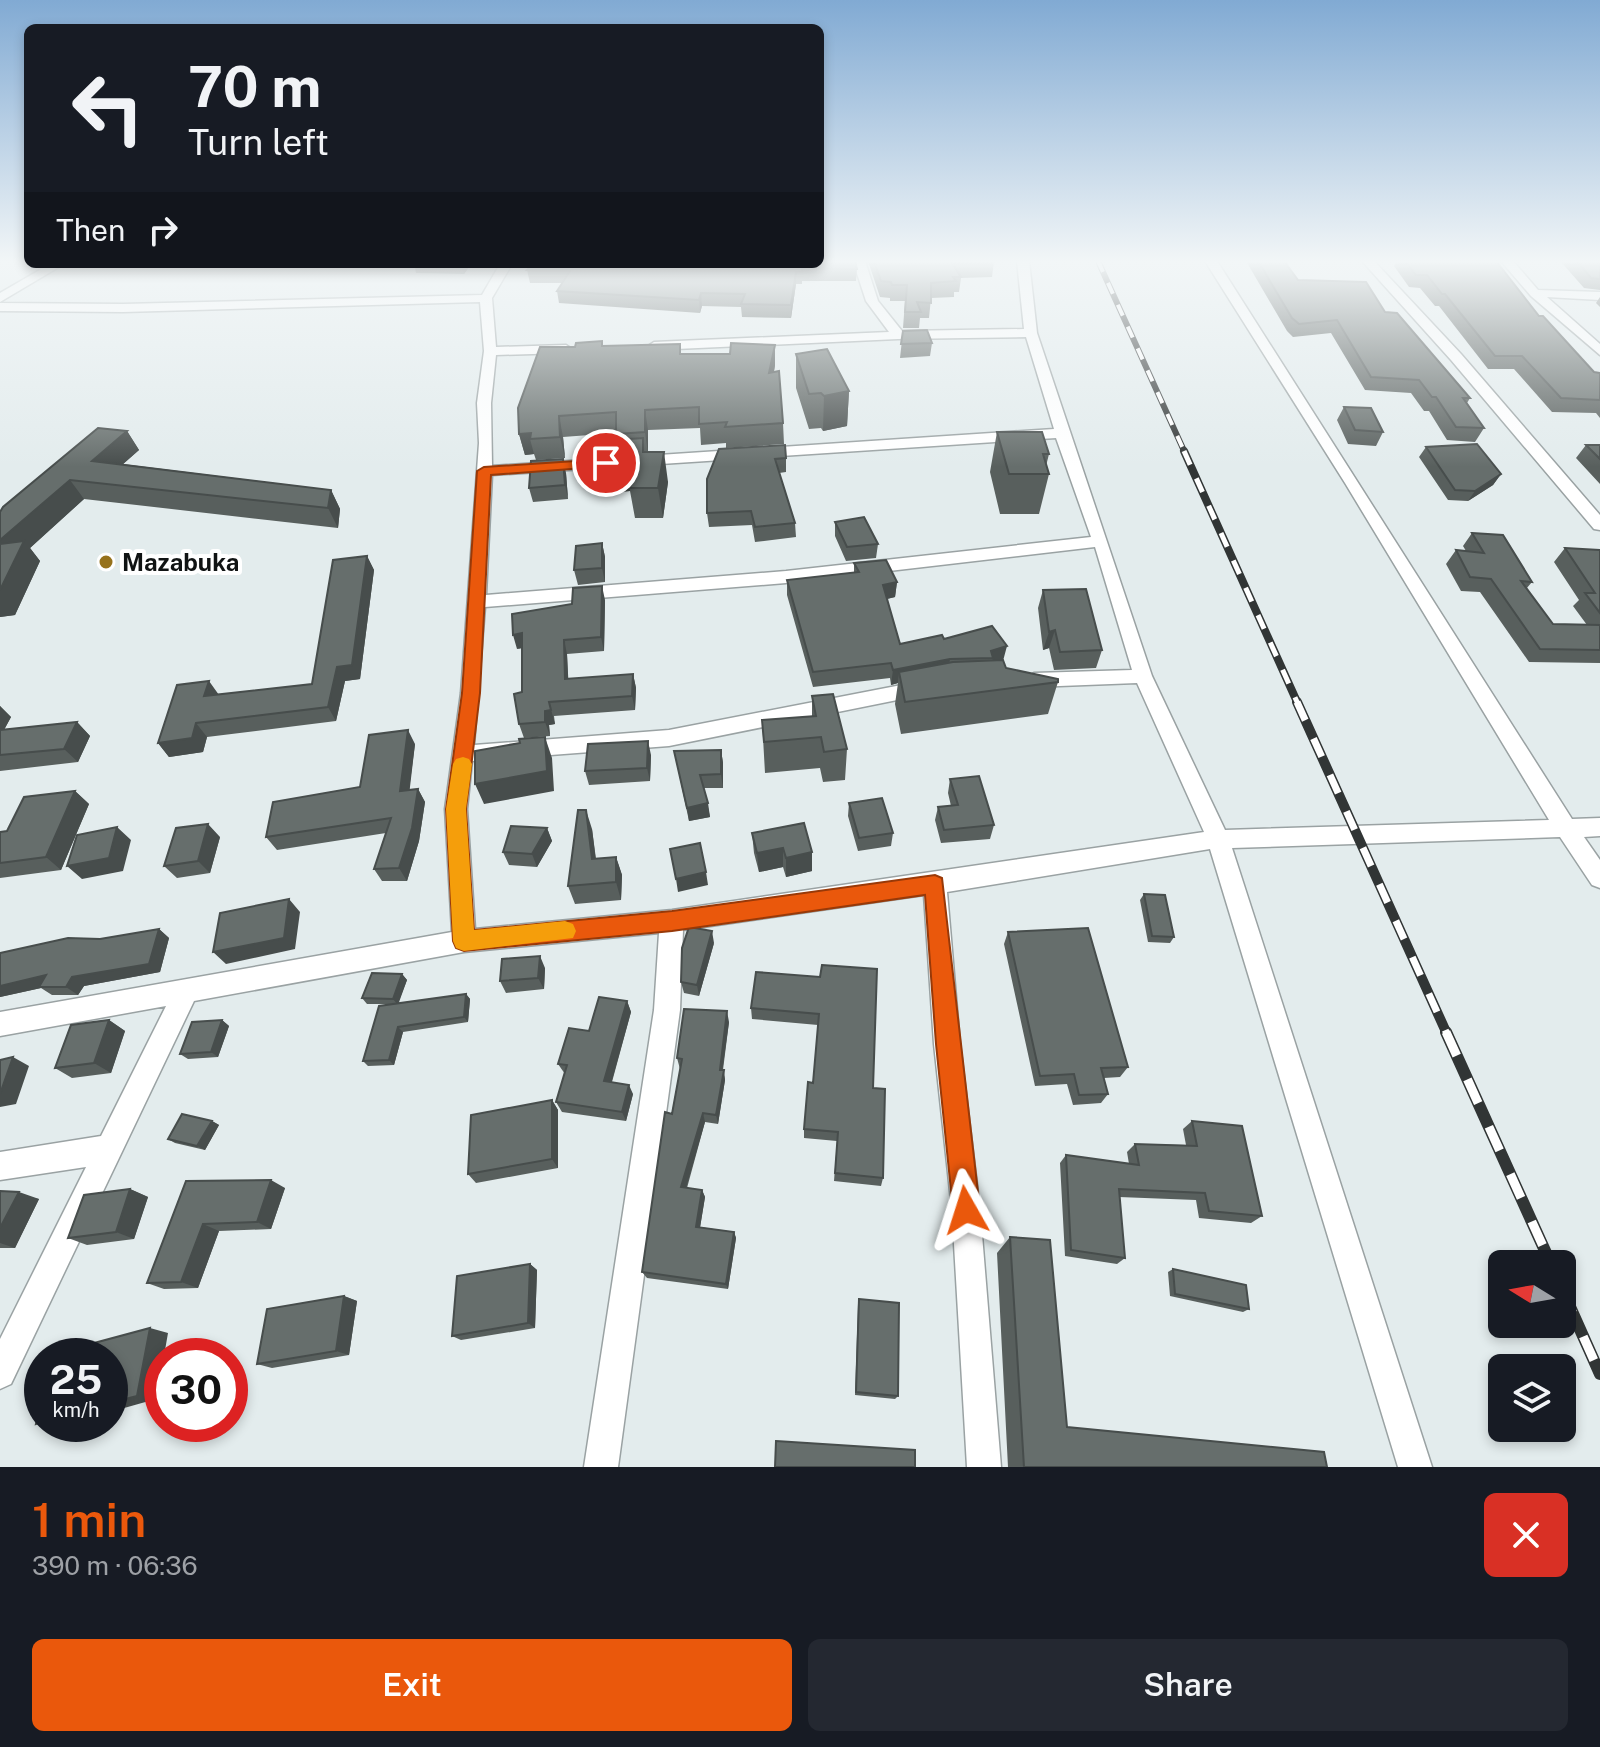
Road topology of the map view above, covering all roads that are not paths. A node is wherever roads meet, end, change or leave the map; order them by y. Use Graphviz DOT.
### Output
graph roads {
  1 [pos="488,329"];
  2 [pos="894,329"];
  3 [pos="1031,329"];
  4 [pos="1255,329"];
  5 [pos="1431,329"];
  6 [pos="1576,329"];
  7 [pos="1031,333"];
  8 [pos="898,335"];
  9 [pos="645,346"];
  10 [pos="583,348"];
  11 [pos="490,351"];
  12 [pos="1600,351"];
  13 [pos="1062,433"];
  14 [pos="484,471"];
  15 [pos="1600,525"];
  16 [pos="1101,541"];
  17 [pos="476,602"];
  18 [pos="1143,676"];
  19 [pos="1010,681"];
  20 [pos="947,684"];
  21 [pos="464,754"];
  22 [pos="1565,827"];
  23 [pos="1600,827"];
  24 [pos="1218,839"];
  25 [pos="1600,878"];
  26 [pos="935,884"];
  27 [pos="672,921"];
  28 [pos="464,941"];
  29 [pos="186,991"];
  30 [pos="0,1024"];
  31 [pos="109,1149"];
  32 [pos="0,1166"];
  33 [pos="0,1373"];
  34 [pos="601,1467"];
  35 [pos="984,1467"];
  36 [pos="1415,1467"];
  1 -- 11 [label="street"];
  2 -- 8 [label="street"];
  3 -- 7 [label="street"];
  4 -- 22 [label="street"];
  5 -- 15 [label="street"];
  6 -- 12 [label="street"];
  7 -- 8 [label="street"];
  7 -- 13 [label="street"];
  8 -- 9 [label="street"];
  10 -- 11 [label="street"];
  11 -- 14 [label="street"];
  13 -- 14 [label="street"];
  13 -- 16 [label="street"];
  14 -- 17 [label="street"];
  16 -- 17 [label="street"];
  16 -- 18 [label="street"];
  17 -- 21 [label="street"];
  18 -- 19 [label="street"];
  18 -- 24 [label="street"];
  20 -- 21 [label="street"];
  21 -- 28 [label="street"];
  22 -- 23 [label="street"];
  22 -- 24 [label="street"];
  22 -- 25 [label="street"];
  24 -- 26 [label="street"];
  24 -- 36 [label="street"];
  26 -- 27 [label="street"];
  26 -- 35 [label="street"];
  27 -- 28 [label="street"];
  27 -- 34 [label="street"];
  28 -- 29 [label="street"];
  29 -- 30 [label="street"];
  29 -- 31 [label="street"];
  31 -- 32 [label="street"];
  31 -- 33 [label="street"];
}
